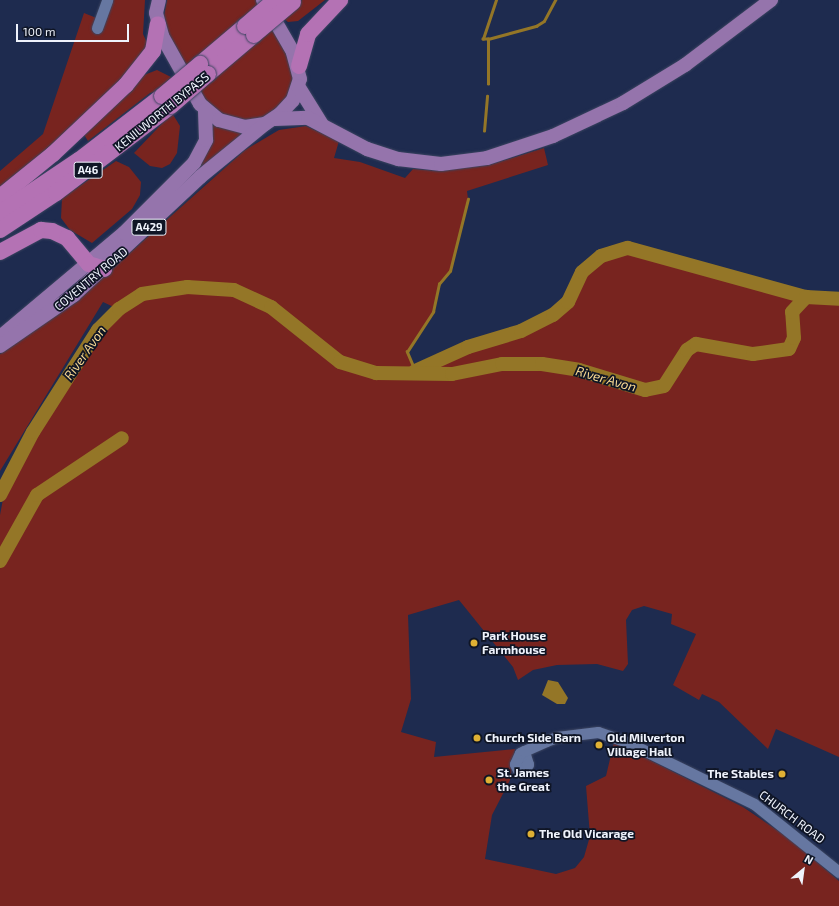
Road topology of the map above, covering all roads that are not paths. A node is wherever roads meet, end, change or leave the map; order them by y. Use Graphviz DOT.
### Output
graph roads {
  1 [pos="107,0"];
  2 [pos="262,0"];
  3 [pos="275,0"];
  4 [pos="340,0"];
  5 [pos="771,0"];
  6 [pos="294,1"];
  7 [pos="158,2"];
  8 [pos="158,24"];
  9 [pos="98,28"];
  10 [pos="250,30"];
  11 [pos="299,66"];
  12 [pos="298,86"];
  13 [pos="166,101"];
  14 [pos="205,110"];
  15 [pos="270,121"];
  16 [pos="321,123"];
  17 [pos="0,197"];
  18 [pos="1,224"];
  19 [pos="0,252"];
  20 [pos="89,264"];
  21 [pos="104,269"];
  22 [pos="0,337"];
  23 [pos="0,346"];
  24 [pos="524,751"];
  25 [pos="839,872"];
  1 -- 9 [label="street"];
  2 -- 11 [label="main road"];
  3 -- 10 [label="highway, KENILWORTH BYPASS / A46, bridge"];
  4 -- 11 [label="highway"];
  5 -- 16 [label="main road"];
  6 -- 10 [label="highway, KENILWORTH BYPASS / A46, bridge"];
  7 -- 8 [label="main road"];
  8 -- 14 [label="main road"];
  8 -- 17 [label="highway"];
  10 -- 13 [label="highway, KENILWORTH BYPASS / A46, bridge"];
  11 -- 12 [label="main road"];
  12 -- 15 [label="main road, COVENTRY ROAD"];
  12 -- 16 [label="main road"];
  13 -- 18 [label="highway, KENILWORTH BYPASS / A46"];
  13 -- 18 [label="highway, KENILWORTH BYPASS / A46"];
  14 -- 15 [label="main road"];
  14 -- 20 [label="main road, COVENTRY ROAD / A429"];
  15 -- 16 [label="main road"];
  15 -- 21 [label="main road, COVENTRY ROAD / A429"];
  19 -- 20 [label="highway"];
  20 -- 21 [label="highway"];
  20 -- 22 [label="main road, COVENTRY ROAD / A429"];
  21 -- 23 [label="main road, COVENTRY ROAD / A429"];
  24 -- 25 [label="street, CHURCH ROAD"];
}
